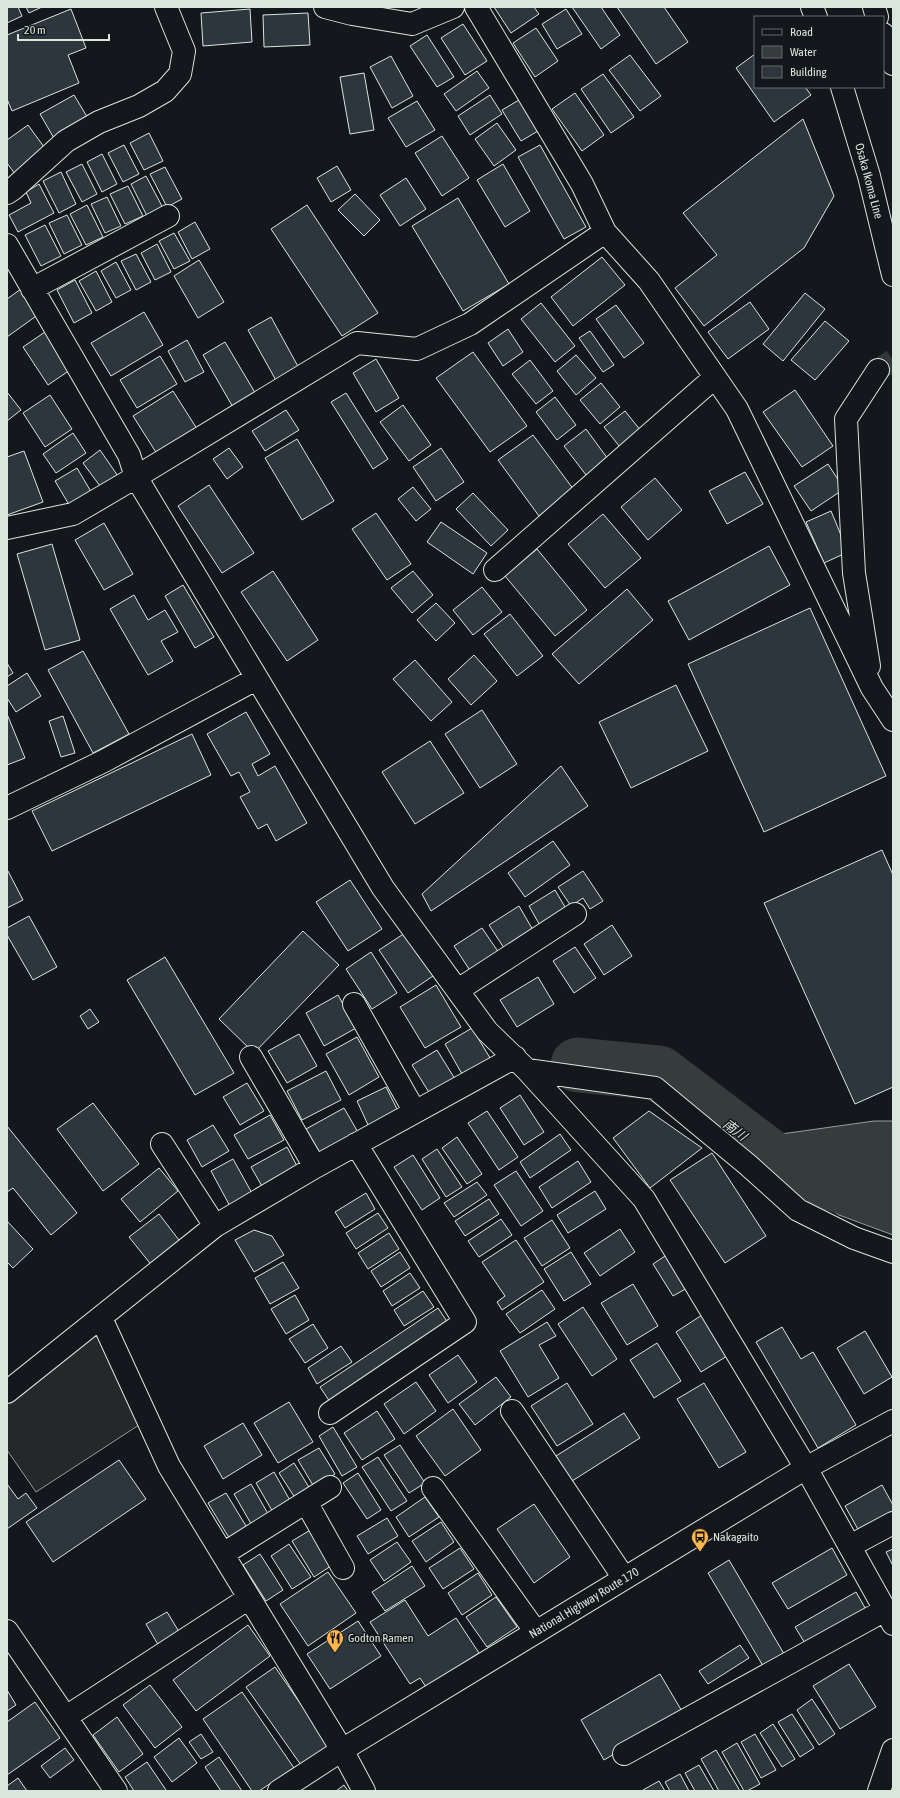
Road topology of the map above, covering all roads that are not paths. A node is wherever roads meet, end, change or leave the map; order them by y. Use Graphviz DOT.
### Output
graph roads {
  1 [pos="166,7"];
  2 [pos="328,7"];
  3 [pos="453,7"];
  4 [pos="476,7"];
  5 [pos="884,37"];
  6 [pos="893,64"];
  7 [pos="842,88"];
  8 [pos="7,193"];
  9 [pos="168,216"];
  10 [pos="605,232"];
  11 [pos="7,245"];
  12 [pos="893,275"];
  13 [pos="32,289"];
  14 [pos="878,370"];
  15 [pos="714,378"];
  16 [pos="136,477"];
  17 [pos="7,528"];
  18 [pos="495,570"];
  19 [pos="256,679"];
  20 [pos="872,688"];
  21 [pos="893,720"];
  22 [pos="7,808"];
  23 [pos="575,914"];
  24 [pos="458,990"];
  25 [pos="354,1004"];
  26 [pos="251,1057"];
  27 [pos="521,1064"];
  28 [pos="415,1112"];
  29 [pos="162,1144"];
  30 [pos="356,1144"];
  31 [pos="314,1167"];
  32 [pos="215,1226"];
  33 [pos="893,1252"];
  34 [pos="101,1318"];
  35 [pos="7,1392"];
  36 [pos="512,1411"];
  37 [pos="330,1413"];
  38 [pos="893,1421"];
  39 [pos="806,1468"];
  40 [pos="330,1487"];
  41 [pos="433,1488"];
  42 [pos="306,1502"];
  43 [pos="893,1523"];
  44 [pos="850,1546"];
  45 [pos="222,1554"];
  46 [pos="343,1568"];
  47 [pos="624,1578"];
  48 [pos="249,1598"];
  49 [pos="887,1603"];
  50 [pos="7,1631"];
  51 [pos="536,1632"];
  52 [pos="66,1717"];
  53 [pos="342,1750"];
  54 [pos="893,1750"];
  55 [pos="624,1754"];
  56 [pos="116,1791"];
  57 [pos="279,1791"];
  58 [pos="364,1791"];
  59 [pos="879,1791"];
  1 -- 8 [label="main road"];
  2 -- 3 [label="main road"];
  4 -- 10 [label="main road"];
  5 -- 6 [label="main road"];
  7 -- 12 [label="main road, Osaka Ikoma Line"];
  9 -- 13 [label="main road"];
  10 -- 15 [label="main road"];
  10 -- 16 [label="main road"];
  11 -- 13 [label="main road"];
  13 -- 16 [label="main road"];
  14 -- 20 [label="main road"];
  15 -- 18 [label="main road"];
  15 -- 20 [label="main road"];
  16 -- 17 [label="main road"];
  16 -- 19 [label="main road"];
  19 -- 22 [label="main road"];
  19 -- 24 [label="main road"];
  20 -- 21 [label="main road"];
  23 -- 24 [label="main road"];
  24 -- 27 [label="main road"];
  25 -- 28 [label="main road"];
  26 -- 31 [label="main road"];
  27 -- 28 [label="main road"];
  27 -- 33 [label="main road"];
  27 -- 39 [label="main road"];
  28 -- 30 [label="main road"];
  29 -- 32 [label="main road"];
  30 -- 31 [label="main road"];
  30 -- 37 [label="main road"];
  31 -- 32 [label="main road"];
  32 -- 34 [label="main road"];
  34 -- 35 [label="main road"];
  34 -- 45 [label="main road"];
  36 -- 47 [label="main road"];
  38 -- 39 [label="main road, National Highway Route 170"];
  39 -- 44 [label="main road"];
  39 -- 47 [label="main road, National Highway Route 170"];
  40 -- 42 [label="main road"];
  41 -- 51 [label="main road"];
  42 -- 45 [label="main road"];
  42 -- 46 [label="main road"];
  43 -- 44 [label="main road"];
  44 -- 49 [label="main road"];
  45 -- 48 [label="main road"];
  47 -- 51 [label="main road, National Highway Route 170"];
  48 -- 52 [label="main road"];
  48 -- 53 [label="main road"];
  49 -- 55 [label="main road"];
  50 -- 52 [label="main road"];
  51 -- 53 [label="main road, National Highway Route 170"];
  52 -- 56 [label="main road"];
  53 -- 57 [label="main road, National Highway Route 170"];
  53 -- 58 [label="main road"];
  54 -- 59 [label="main road"];
}
